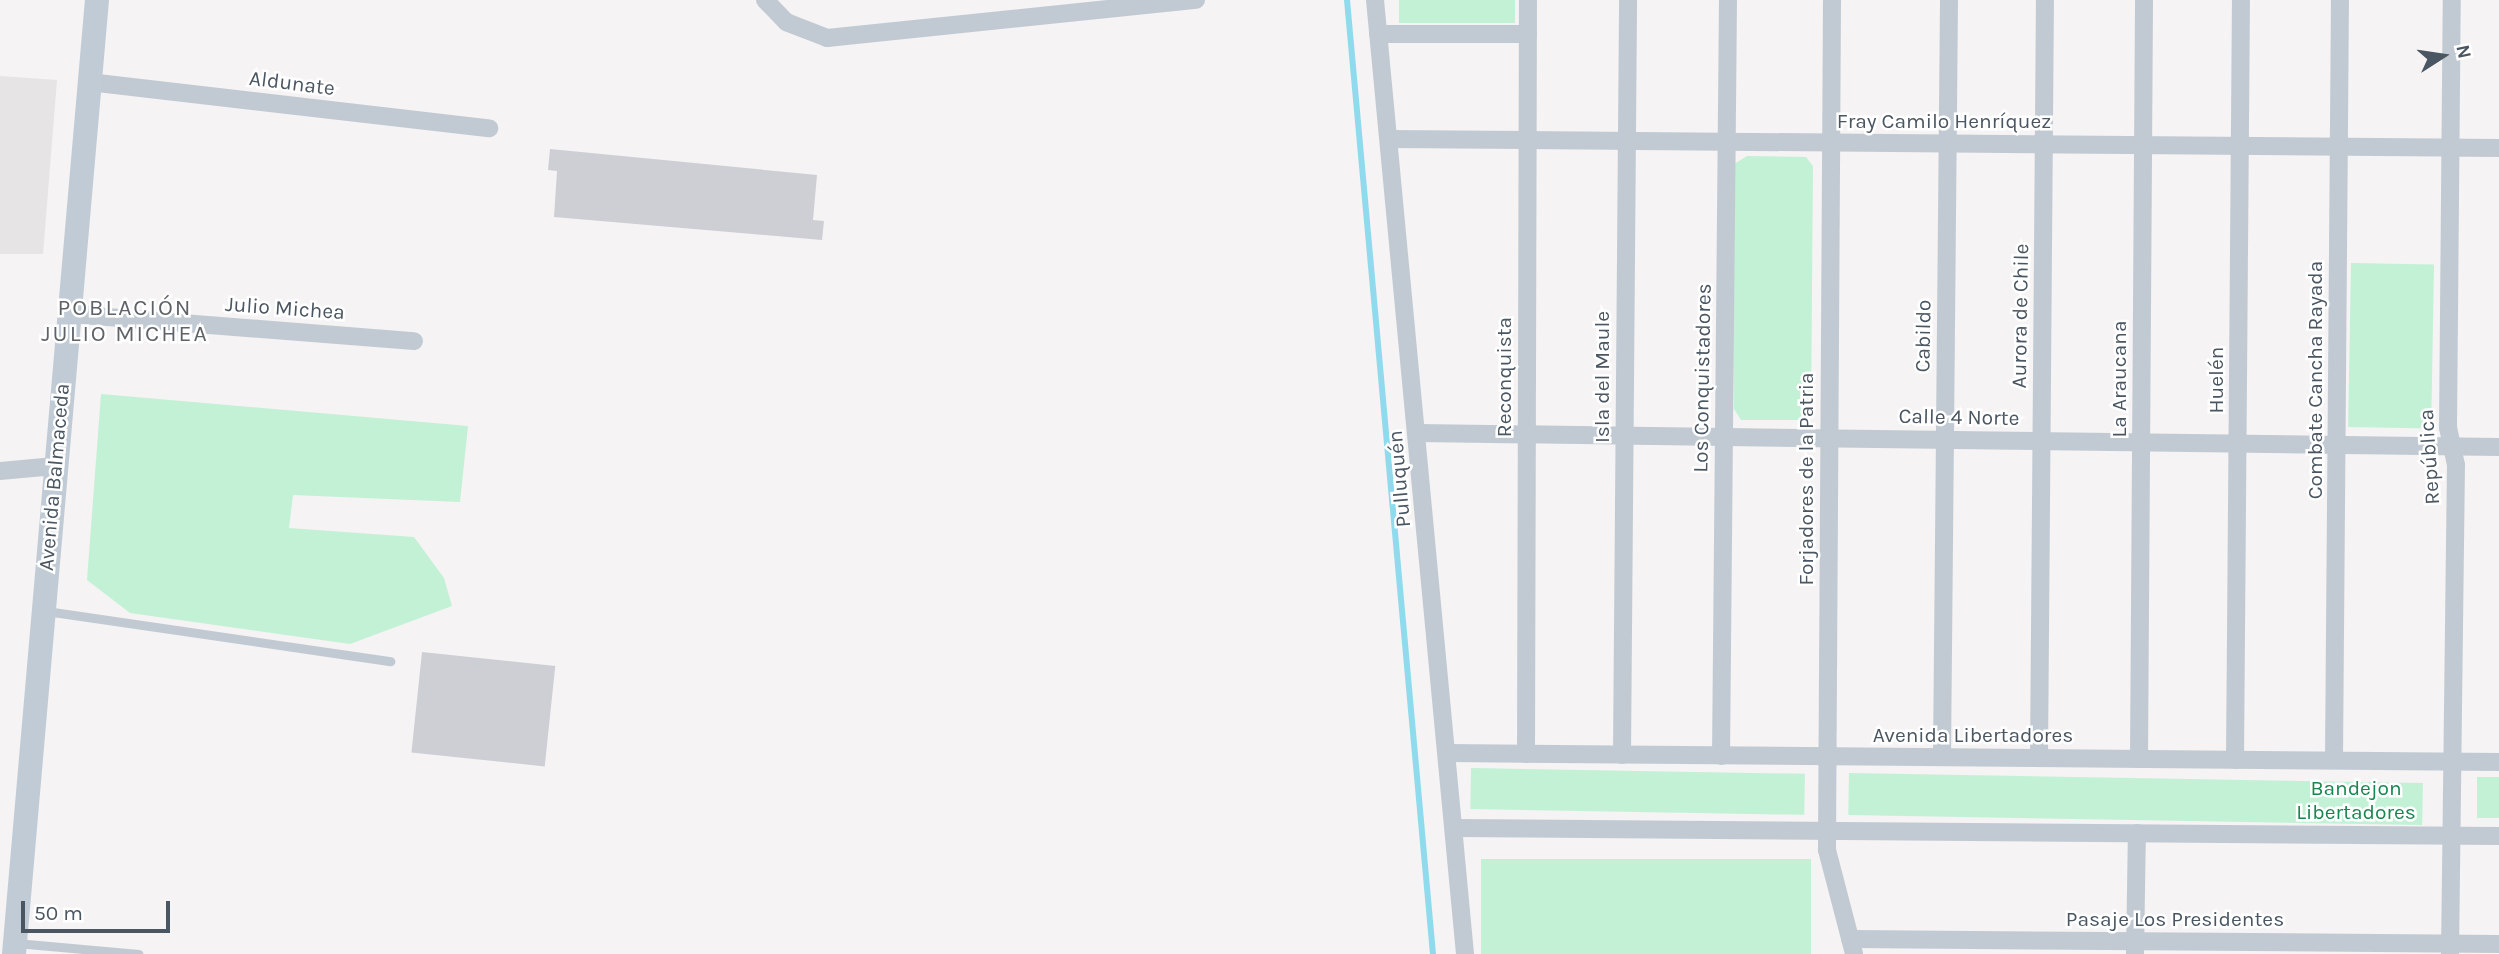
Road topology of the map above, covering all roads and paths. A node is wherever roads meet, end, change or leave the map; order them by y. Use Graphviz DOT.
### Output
graph roads {
  1 [pos="97,0"];
  2 [pos="765,0"];
  3 [pos="1196,0"];
  4 [pos="1375,0"];
  5 [pos="1528,0"];
  6 [pos="1628,0"];
  7 [pos="1728,0"];
  8 [pos="1832,0"];
  9 [pos="1949,0"];
  10 [pos="2045,0"];
  11 [pos="2144,0"];
  12 [pos="2241,0"];
  13 [pos="2340,0"];
  14 [pos="2452,0"];
  15 [pos="1378,34"];
  16 [pos="1528,34"];
  17 [pos="89,82"];
  18 [pos="489,128"];
  19 [pos="1389,139"];
  20 [pos="1527,140"];
  21 [pos="1627,141"];
  22 [pos="1727,142"];
  23 [pos="1832,143"];
  24 [pos="1948,144"];
  25 [pos="2044,145"];
  26 [pos="2143,145"];
  27 [pos="2240,146"];
  28 [pos="2339,147"];
  29 [pos="2450,148"];
  30 [pos="2499,148"];
  31 [pos="69,314"];
  32 [pos="414,341"];
  33 [pos="1418,433"];
  34 [pos="1527,435"];
  35 [pos="1625,436"];
  36 [pos="1724,437"];
  37 [pos="1829,438"];
  38 [pos="1945,440"];
  39 [pos="2041,441"];
  40 [pos="2141,442"];
  41 [pos="2238,444"];
  42 [pos="2337,445"];
  43 [pos="2452,446"];
  44 [pos="2499,447"];
  45 [pos="55,466"];
  46 [pos="0,471"];
  47 [pos="42,611"];
  48 [pos="390,661"];
  49 [pos="1447,753"];
  50 [pos="1526,754"];
  51 [pos="1622,755"];
  52 [pos="1721,756"];
  53 [pos="1827,756"];
  54 [pos="1942,757"];
  55 [pos="2039,758"];
  56 [pos="2139,759"];
  57 [pos="2235,760"];
  58 [pos="2334,760"];
  59 [pos="2452,761"];
  60 [pos="2499,762"];
  61 [pos="1454,828"];
  62 [pos="1826,831"];
  63 [pos="2137,833"];
  64 [pos="2451,836"];
  65 [pos="2499,836"];
  66 [pos="2499,944"];
  67 [pos="1852,946"];
  68 [pos="2135,947"];
  69 [pos="15,948"];
  70 [pos="2450,949"];
  71 [pos="139,954"];
  72 [pos="1465,954"];
  1 -- 17 [label="main road, Avenida Balmaceda"];
  2 -- 3 [label="street"];
  4 -- 15 [label="street, Pulluquén"];
  5 -- 16 [label="street, Reconquista"];
  6 -- 21 [label="street, Isla del Maule"];
  7 -- 22 [label="street, Los Conquistadores"];
  8 -- 23 [label="street, Forjadores de la Patria"];
  9 -- 24 [label="street, Cabildo"];
  10 -- 25 [label="street, Aurora de Chile"];
  11 -- 26 [label="street, La Araucana"];
  12 -- 27 [label="street, Huelén"];
  13 -- 28 [label="street, Combate Cancha Rayada"];
  14 -- 29 [label="street, República"];
  15 -- 16 [label="street"];
  15 -- 19 [label="street, Pulluquén"];
  16 -- 20 [label="street, Reconquista"];
  17 -- 18 [label="street, Aldunate"];
  17 -- 31 [label="main road, Avenida Balmaceda"];
  19 -- 20 [label="street, Fray Camilo Henríquez"];
  19 -- 33 [label="street, Pulluquén"];
  20 -- 21 [label="street, Fray Camilo Henríquez"];
  20 -- 34 [label="street, Reconquista"];
  21 -- 22 [label="street, Fray Camilo Henríquez"];
  21 -- 35 [label="street, Isla del Maule"];
  22 -- 23 [label="street, Fray Camilo Henríquez"];
  22 -- 36 [label="street, Los Conquistadores"];
  23 -- 24 [label="street, Fray Camilo Henríquez"];
  23 -- 37 [label="street, Forjadores de la Patria"];
  24 -- 25 [label="street, Fray Camilo Henríquez"];
  24 -- 38 [label="street, Cabildo"];
  25 -- 26 [label="street, Fray Camilo Henríquez"];
  25 -- 39 [label="street, Aurora de Chile"];
  26 -- 27 [label="street, Fray Camilo Henríquez"];
  26 -- 40 [label="street, La Araucana"];
  27 -- 28 [label="street, Fray Camilo Henríquez"];
  27 -- 41 [label="street, Huelén"];
  28 -- 29 [label="street, Fray Camilo Henríquez"];
  28 -- 42 [label="street, Combate Cancha Rayada"];
  29 -- 30 [label="street, Fray Camilo Henríquez"];
  29 -- 43 [label="street, República"];
  31 -- 32 [label="street, Julio Michea"];
  31 -- 45 [label="main road, Avenida Balmaceda"];
  33 -- 34 [label="street, Calle 4 Norte"];
  33 -- 49 [label="street, Pulluquén"];
  34 -- 35 [label="street, Calle 4 Norte"];
  34 -- 50 [label="street, Reconquista"];
  35 -- 36 [label="street, Calle 4 Norte"];
  35 -- 51 [label="street, Isla del Maule"];
  36 -- 37 [label="street, Calle 4 Norte"];
  36 -- 52 [label="street, Los Conquistadores"];
  37 -- 38 [label="street, Calle 4 Norte"];
  37 -- 53 [label="street, Forjadores de la Patria"];
  38 -- 39 [label="street, Calle 4 Norte"];
  38 -- 54 [label="street, Cabildo"];
  39 -- 40 [label="street, Calle 4 Norte"];
  39 -- 55 [label="street, Aurora de Chile"];
  40 -- 41 [label="street, Calle 4 Norte"];
  40 -- 56 [label="street, La Araucana"];
  41 -- 42 [label="street, Calle 4 Norte"];
  41 -- 57 [label="street, Huelén"];
  42 -- 43 [label="street, Calle 4 Norte"];
  42 -- 58 [label="street, Combate Cancha Rayada"];
  43 -- 44 [label="street, Calle 4 Norte"];
  43 -- 59 [label="street, República"];
  45 -- 46 [label="street"];
  45 -- 47 [label="main road, Avenida Balmaceda"];
  47 -- 48 [label="lane"];
  47 -- 69 [label="main road, Avenida Balmaceda"];
  49 -- 50 [label="street, Avenida Libertadores"];
  49 -- 61 [label="street, Pulluquén"];
  50 -- 51 [label="street, Avenida Libertadores"];
  51 -- 52 [label="street, Avenida Libertadores"];
  52 -- 53 [label="street, Avenida Libertadores"];
  53 -- 54 [label="street, Avenida Libertadores"];
  53 -- 62 [label="street, Forjadores de la Patria"];
  54 -- 55 [label="street, Avenida Libertadores"];
  55 -- 56 [label="street, Avenida Libertadores"];
  56 -- 57 [label="street, Avenida Libertadores"];
  57 -- 58 [label="street, Avenida Libertadores"];
  58 -- 59 [label="street, Avenida Libertadores"];
  59 -- 60 [label="street, Avenida Libertadores"];
  59 -- 64 [label="street, República"];
  61 -- 62 [label="street"];
  61 -- 72 [label="street, Pulluquén"];
  62 -- 63 [label="street"];
  62 -- 67 [label="street, Forjadores de la Patria"];
  63 -- 64 [label="street"];
  63 -- 68 [label="street"];
  64 -- 65 [label="street"];
  64 -- 70 [label="street, República"];
  66 -- 70 [label="street, Pasaje Los Presidentes"];
  67 -- 68 [label="street, Pasaje Los Presidentes"];
  68 -- 70 [label="street, Pasaje Los Presidentes"];
  69 -- 71 [label="lane"];
}
